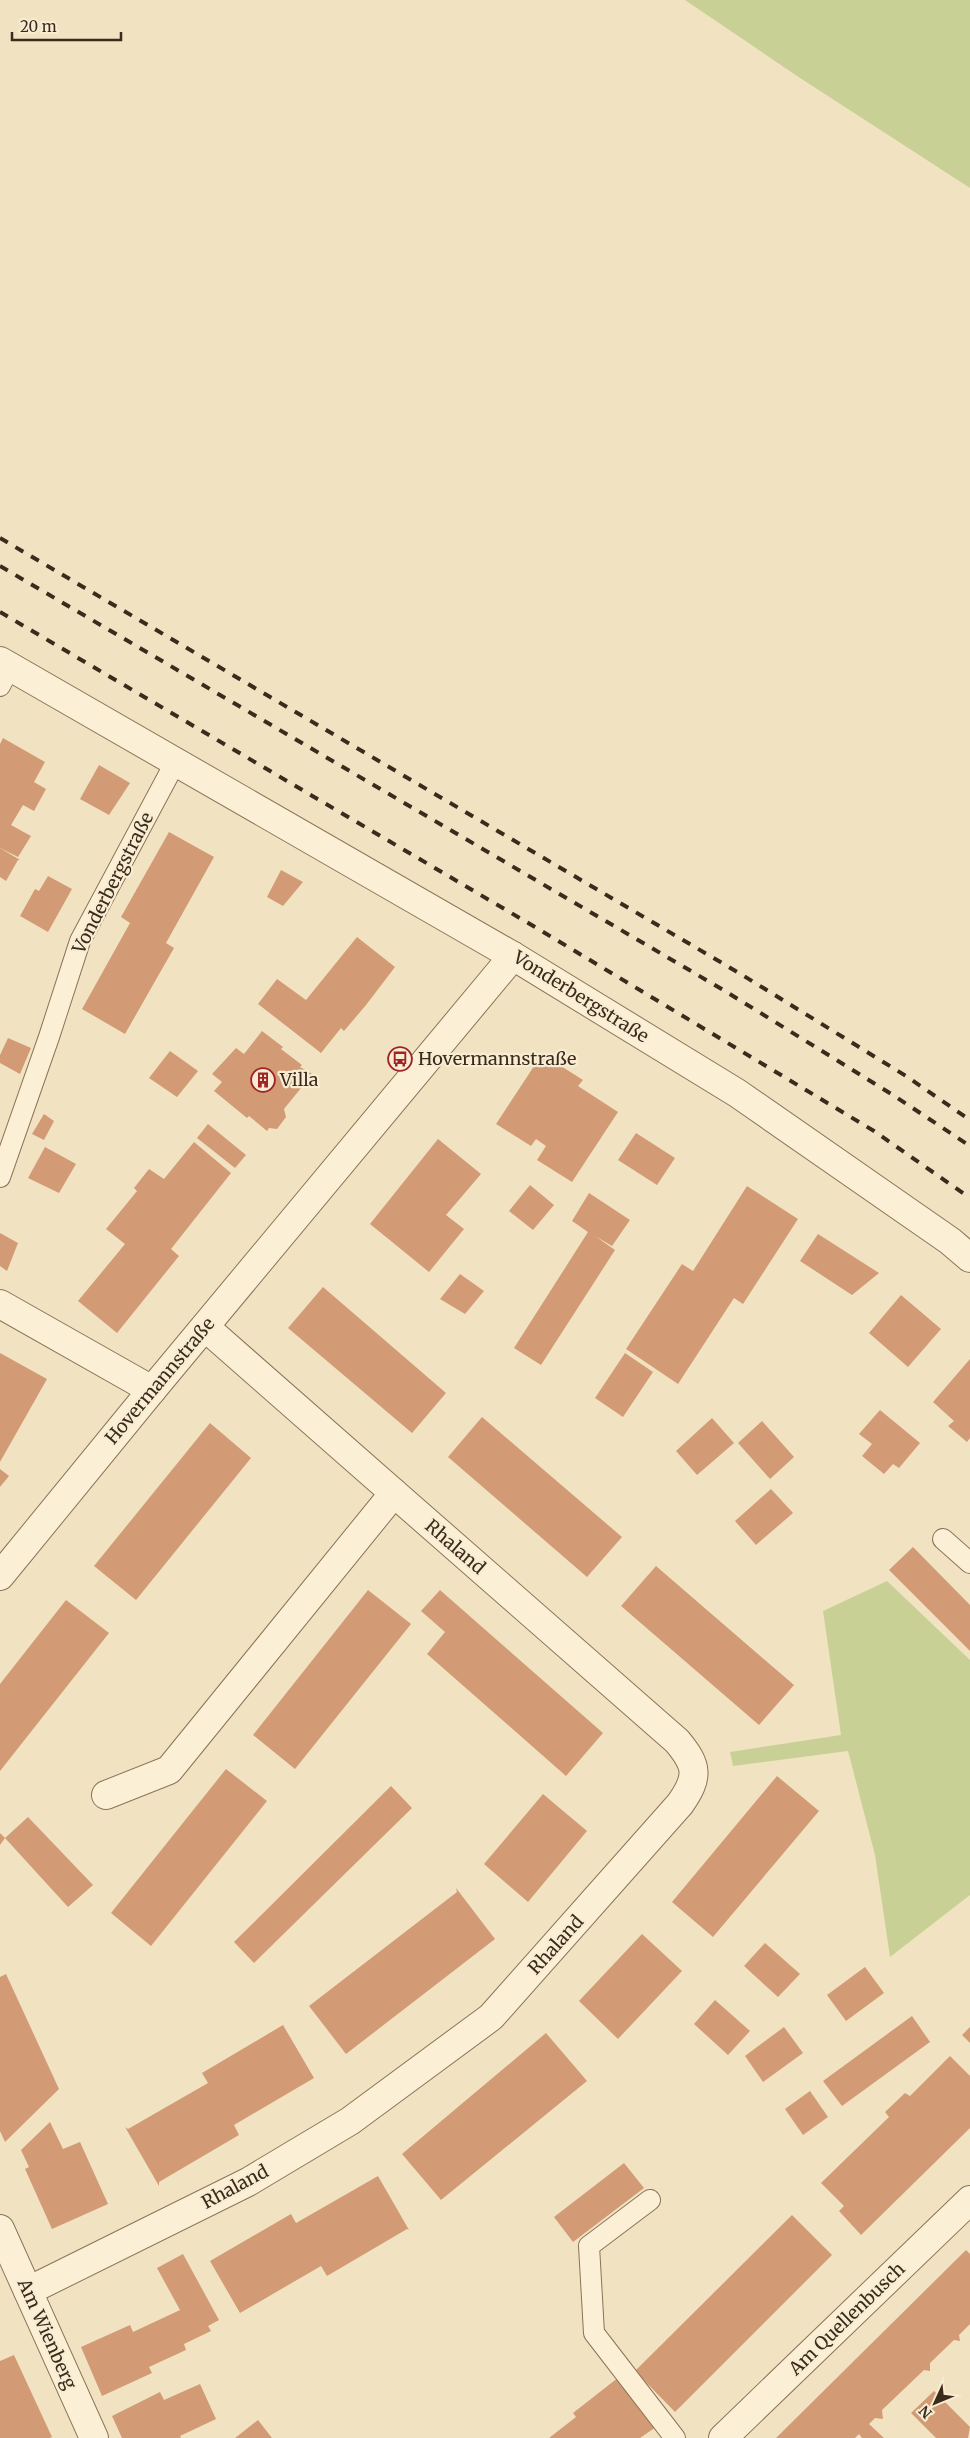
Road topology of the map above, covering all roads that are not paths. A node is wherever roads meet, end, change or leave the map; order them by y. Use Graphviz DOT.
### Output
graph roads {
  1 [pos="3,671"];
  2 [pos="176,762"];
  3 [pos="513,956"];
  4 [pos="0,1177"];
  5 [pos="970,1258"];
  6 [pos="0,1304"];
  7 [pos="206,1327"];
  8 [pos="152,1390"];
  9 [pos="394,1493"];
  10 [pos="943,1539"];
  11 [pos="970,1563"];
  12 [pos="0,1576"];
  13 [pos="106,1795"];
  14 [pos="650,2200"];
  15 [pos="970,2200"];
  16 [pos="0,2229"];
  17 [pos="28,2291"];
  18 [pos="94,2438"];
  19 [pos="675,2438"];
  20 [pos="723,2438"];
  1 -- 2 [label="street, Vonderbergstraße"];
  2 -- 3 [label="street, Vonderbergstraße"];
  2 -- 4 [label="lane, Vonderbergstraße"];
  3 -- 5 [label="street, Vonderbergstraße"];
  3 -- 7 [label="street, Hovermannstraße"];
  6 -- 8 [label="street"];
  7 -- 8 [label="street, Hovermannstraße"];
  7 -- 9 [label="street, Rhaland"];
  8 -- 12 [label="street, Hovermannstraße"];
  9 -- 13 [label="street"];
  9 -- 17 [label="street, Rhaland"];
  10 -- 11 [label="lane"];
  14 -- 19 [label="lane"];
  15 -- 20 [label="street, Am Quellenbusch"];
  16 -- 17 [label="street, Am Wienberg"];
  17 -- 18 [label="street, Am Wienberg"];
}
